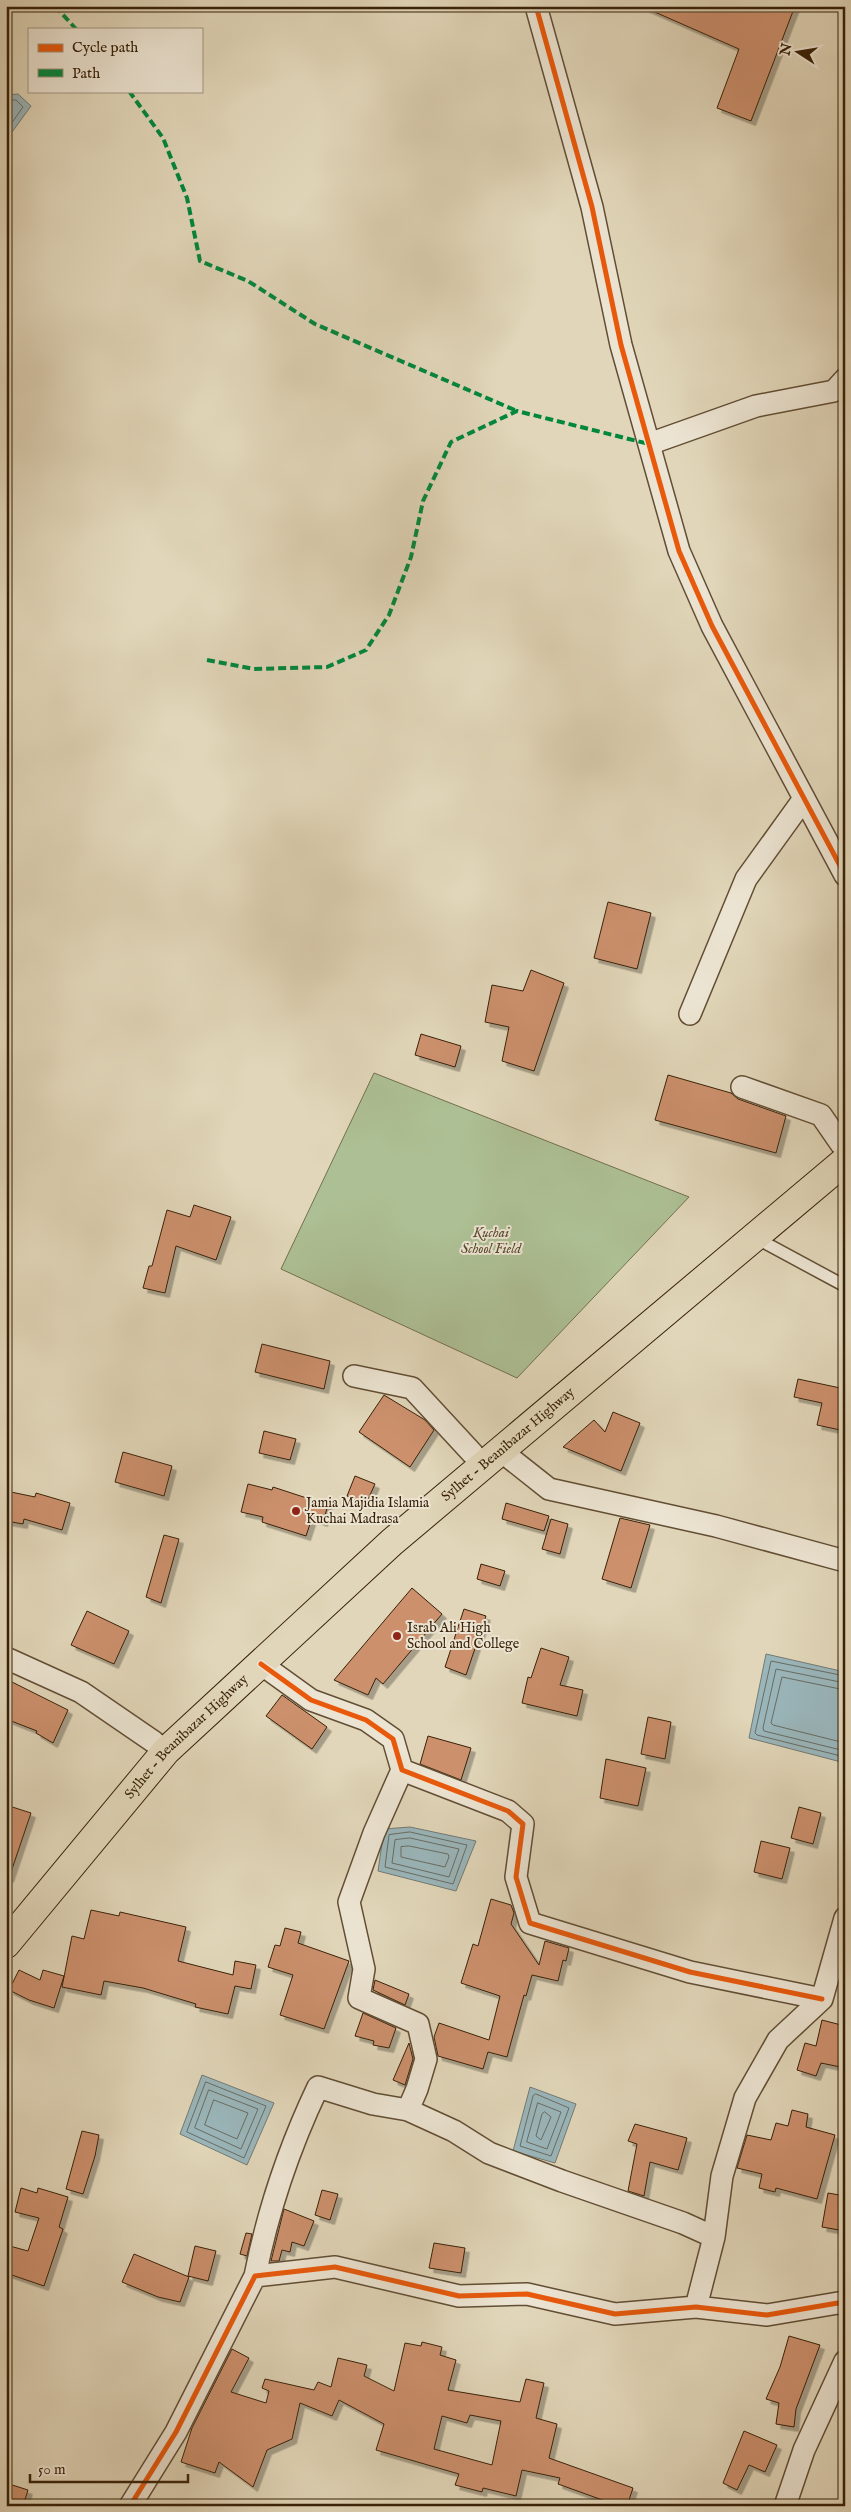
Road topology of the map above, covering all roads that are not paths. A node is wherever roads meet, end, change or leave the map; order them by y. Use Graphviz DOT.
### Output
graph roads {
  1 [pos="536,6"];
  2 [pos="845,379"];
  3 [pos="649,444"];
  4 [pos="803,800"];
  5 [pos="845,875"];
  6 [pos="690,1014"];
  7 [pos="742,1087"];
  8 [pos="844,1149"];
  9 [pos="754,1237"];
  10 [pos="845,1286"];
  11 [pos="354,1376"];
  12 [pos="501,1451"];
  13 [pos="474,1454"];
  14 [pos="845,1561"];
  15 [pos="6,1658"];
  16 [pos="261,1664"];
  17 [pos="154,1742"];
  18 [pos="402,1770"];
  19 [pos="845,1918"];
  20 [pos="6,1920"];
  21 [pos="6,1944"];
  22 [pos="822,1999"];
  23 [pos="408,2110"];
  24 [pos="714,2237"];
  25 [pos="255,2276"];
  26 [pos="845,2304"];
  27 [pos="696,2307"];
  28 [pos="845,2361"];
  29 [pos="130,2506"];
  30 [pos="785,2506"];
  1 -- 3 [label="street"];
  2 -- 3 [label="street"];
  3 -- 4 [label="street"];
  4 -- 5 [label="street"];
  4 -- 6 [label="street"];
  7 -- 8 [label="street"];
  8 -- 9 [label="main road, Sylhet - Beanibazar Highway"];
  8 -- 13 [label="main road, Sylhet - Beanibazar Highway"];
  9 -- 10 [label="lane"];
  9 -- 12 [label="main road, Sylhet - Beanibazar Highway"];
  11 -- 13 [label="street"];
  12 -- 14 [label="street"];
  12 -- 16 [label="main road, Sylhet - Beanibazar Highway"];
  13 -- 17 [label="main road, Sylhet - Beanibazar Highway"];
  15 -- 17 [label="street"];
  16 -- 18 [label="street"];
  16 -- 21 [label="main road, Sylhet - Beanibazar Highway"];
  17 -- 20 [label="main road, Sylhet - Beanibazar Highway"];
  18 -- 22 [label="street"];
  18 -- 23 [label="street"];
  19 -- 22 [label="street"];
  22 -- 24 [label="street"];
  23 -- 24 [label="street"];
  23 -- 25 [label="street"];
  24 -- 27 [label="street"];
  25 -- 27 [label="street"];
  25 -- 29 [label="street"];
  26 -- 27 [label="street"];
  28 -- 30 [label="street"];
}
